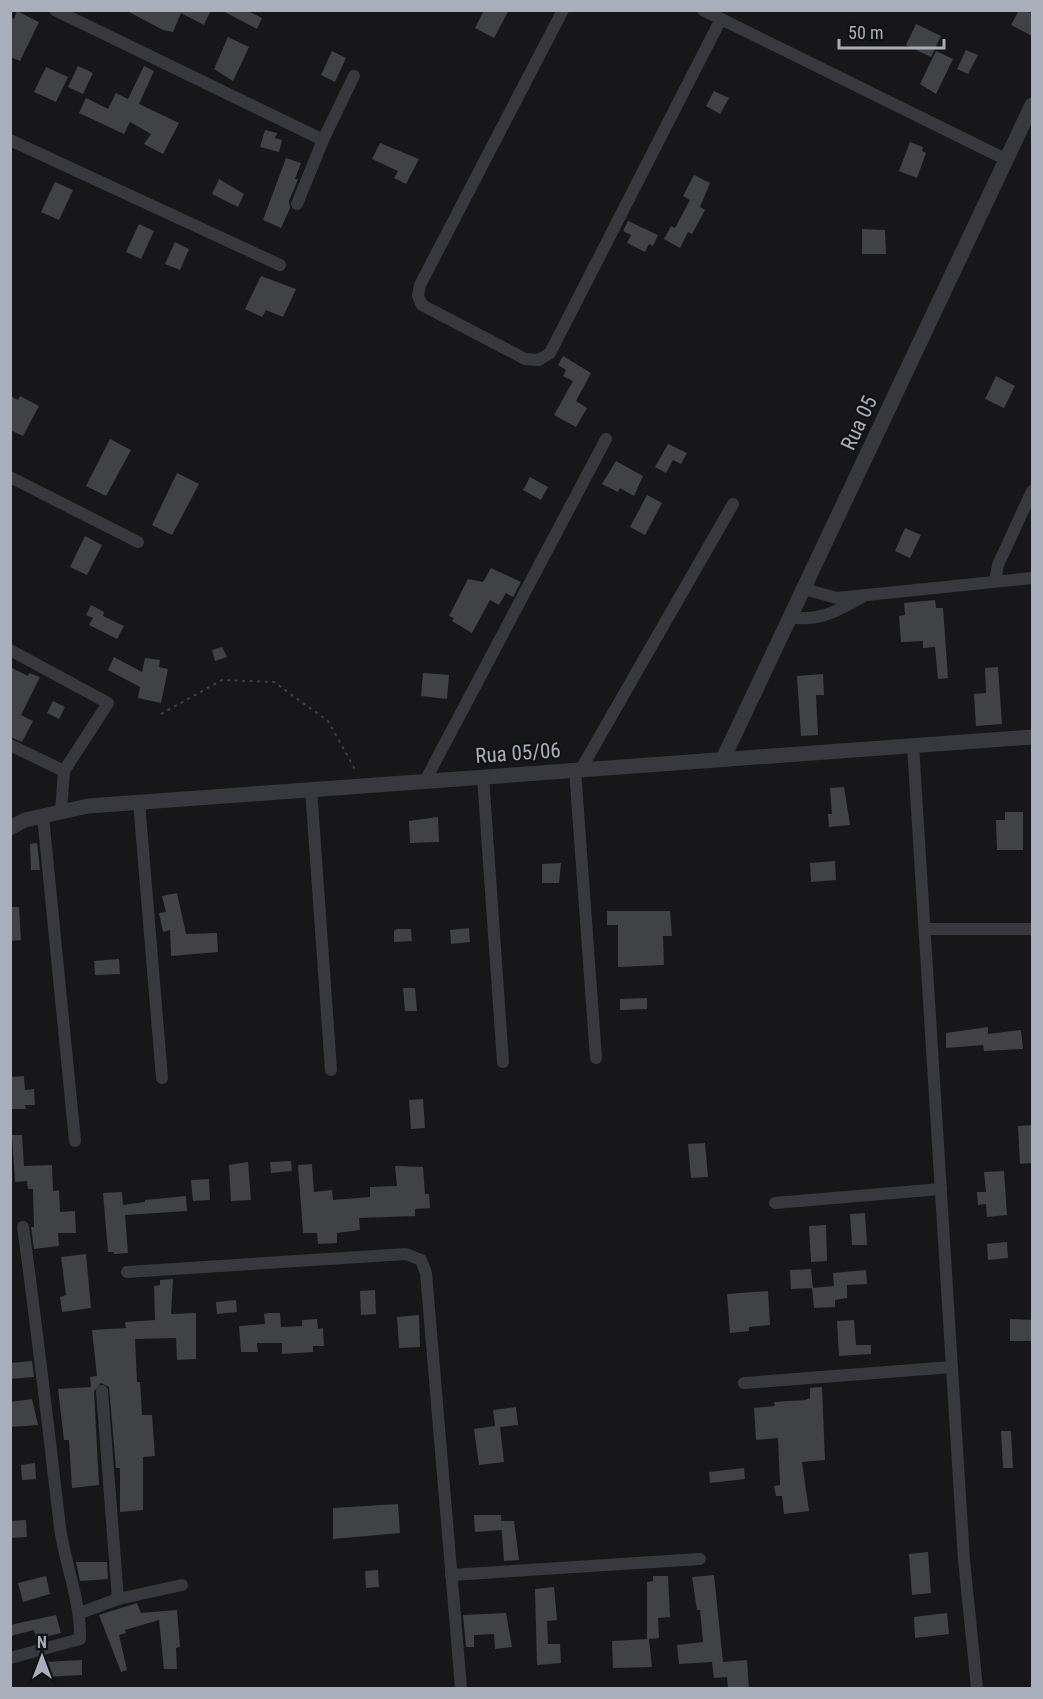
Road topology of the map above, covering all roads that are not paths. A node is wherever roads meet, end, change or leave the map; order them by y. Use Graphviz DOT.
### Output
graph roads {
  1 [pos="55,10"];
  2 [pos="563,10"];
  3 [pos="703,10"];
  4 [pos="721,20"];
  5 [pos="354,75"];
  6 [pos="1032,105"];
  7 [pos="10,140"];
  8 [pos="323,140"];
  9 [pos="1007,160"];
  10 [pos="297,204"];
  11 [pos="279,265"];
  12 [pos="606,439"];
  13 [pos="10,477"];
  14 [pos="1032,491"];
  15 [pos="733,504"];
  16 [pos="138,542"];
  17 [pos="1032,578"];
  18 [pos="995,581"];
  19 [pos="804,589"];
  20 [pos="866,595"];
  21 [pos="790,617"];
  22 [pos="10,650"];
  23 [pos="1032,737"];
  24 [pos="10,745"];
  25 [pos="913,746"];
  26 [pos="723,759"];
  27 [pos="578,770"];
  28 [pos="64,771"];
  29 [pos="483,777"];
  30 [pos="425,781"];
  31 [pos="311,789"];
  32 [pos="139,802"];
  33 [pos="61,812"];
  34 [pos="44,816"];
  35 [pos="10,828"];
  36 [pos="925,929"];
  37 [pos="1032,929"];
  38 [pos="597,1058"];
  39 [pos="503,1062"];
  40 [pos="331,1070"];
  41 [pos="162,1078"];
  42 [pos="75,1141"];
  43 [pos="941,1189"];
  44 [pos="775,1203"];
  45 [pos="23,1227"];
  46 [pos="127,1272"];
  47 [pos="952,1367"];
  48 [pos="744,1383"];
  49 [pos="102,1391"];
  50 [pos="700,1559"];
  51 [pos="452,1575"];
  52 [pos="182,1585"];
  53 [pos="118,1599"];
  54 [pos="80,1613"];
  55 [pos="10,1658"];
  56 [pos="461,1689"];
  57 [pos="977,1689"];
  1 -- 8 [label="street"];
  2 -- 4 [label="street"];
  3 -- 4 [label="street"];
  4 -- 9 [label="street"];
  5 -- 8 [label="street"];
  6 -- 9 [label="street, Rua 05"];
  7 -- 11 [label="street"];
  8 -- 10 [label="street"];
  9 -- 19 [label="street, Rua 05"];
  12 -- 30 [label="street"];
  13 -- 16 [label="street"];
  14 -- 18 [label="street"];
  15 -- 27 [label="street"];
  17 -- 18 [label="street"];
  18 -- 20 [label="street"];
  19 -- 20 [label="street"];
  19 -- 21 [label="street, Rua 05"];
  20 -- 21 [label="street"];
  21 -- 26 [label="street, Rua 05"];
  22 -- 28 [label="street"];
  23 -- 25 [label="street, Rua 05/06"];
  24 -- 28 [label="street"];
  25 -- 26 [label="street, Rua 05/06"];
  25 -- 36 [label="street"];
  26 -- 27 [label="street, Rua 05/06"];
  27 -- 29 [label="street, Rua 05/06"];
  27 -- 38 [label="street"];
  28 -- 33 [label="street"];
  29 -- 30 [label="street, Rua 05/06"];
  29 -- 39 [label="street"];
  30 -- 31 [label="street, Rua 05/06"];
  31 -- 32 [label="street, Rua 05/06"];
  31 -- 40 [label="street"];
  32 -- 33 [label="street, Rua 05/06"];
  32 -- 41 [label="street"];
  33 -- 34 [label="street, Rua 05/06"];
  34 -- 35 [label="street, Rua 05/06"];
  34 -- 42 [label="street"];
  36 -- 37 [label="street"];
  36 -- 43 [label="street"];
  43 -- 44 [label="street"];
  43 -- 47 [label="street"];
  45 -- 54 [label="street"];
  46 -- 51 [label="street"];
  47 -- 48 [label="street"];
  47 -- 57 [label="street"];
  49 -- 53 [label="street"];
  50 -- 51 [label="street"];
  51 -- 56 [label="street"];
  52 -- 53 [label="street"];
  53 -- 54 [label="street"];
  54 -- 55 [label="street"];
}
